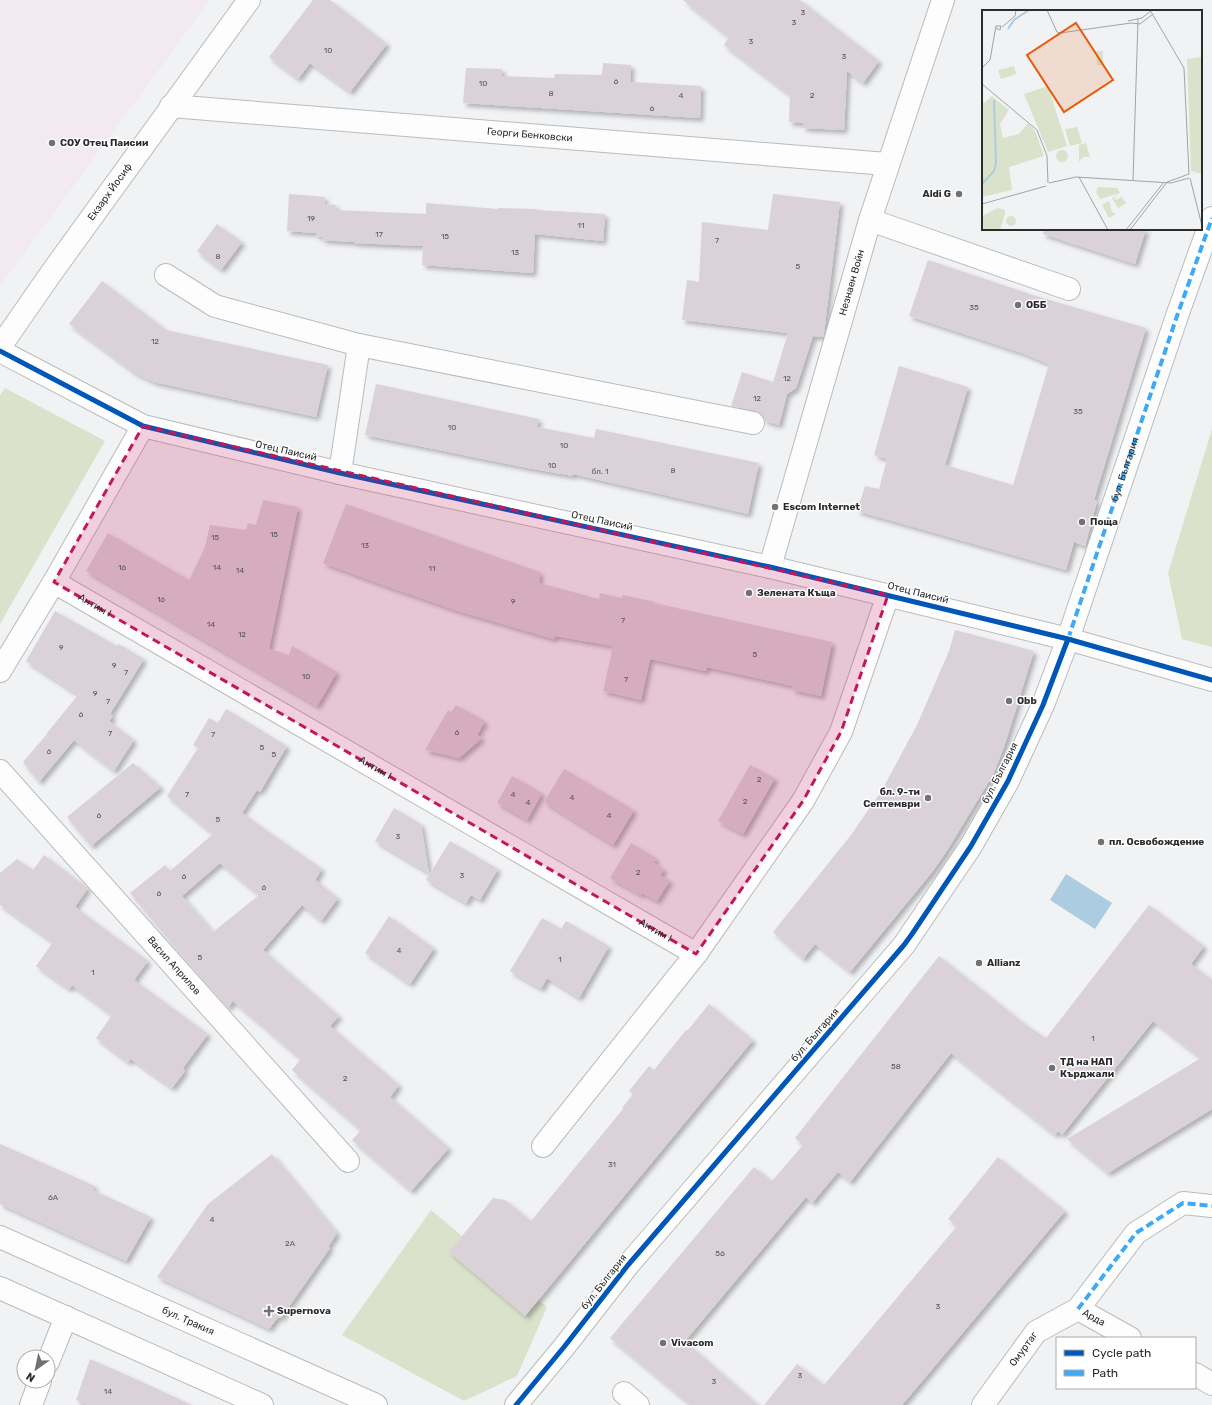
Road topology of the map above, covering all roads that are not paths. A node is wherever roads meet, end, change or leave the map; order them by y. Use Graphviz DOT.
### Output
graph roads {
  1 [pos="249,0"];
  2 [pos="943,0"];
  3 [pos="171,106"];
  4 [pos="887,164"];
  5 [pos="1212,218"];
  6 [pos="870,220"];
  7 [pos="166,275"];
  8 [pos="1068,289"];
  9 [pos="359,345"];
  10 [pos="0,347"];
  11 [pos="0,351"];
  12 [pos="753,423"];
  13 [pos="143,426"];
  14 [pos="340,473"];
  15 [pos="770,567"];
  16 [pos="54,582"];
  17 [pos="888,595"];
  18 [pos="1068,639"];
  19 [pos="0,672"];
  20 [pos="1212,680"];
  21 [pos="0,771"];
  22 [pos="696,954"];
  23 [pos="543,1146"];
  24 [pos="348,1161"];
  25 [pos="1212,1206"];
  26 [pos="0,1237"];
  27 [pos="0,1288"];
  28 [pos="1078,1309"];
  29 [pos="66,1317"];
  30 [pos="1128,1337"];
  31 [pos="53,1349"];
  32 [pos="1196,1375"];
  33 [pos="1212,1384"];
  34 [pos="37,1389"];
  35 [pos="31,1405"];
  36 [pos="262,1405"];
  37 [pos="376,1405"];
  38 [pos="516,1405"];
  39 [pos="983,1405"];
  1 -- 3 [label="street, Екзарх Йосиф"];
  2 -- 4 [label="street, Незнаен Войн"];
  3 -- 4 [label="street, Георги Бенковски"];
  3 -- 10 [label="street, Екзарх Йосиф"];
  4 -- 6 [label="street, Незнаен Войн"];
  5 -- 18 [label="street, бул. България"];
  6 -- 8 [label="street"];
  6 -- 15 [label="street, Незнаен Войн"];
  7 -- 9 [label="street"];
  9 -- 12 [label="street"];
  9 -- 14 [label="street"];
  11 -- 13 [label="street, Отец Паисий"];
  13 -- 14 [label="street, Отец Паисий"];
  13 -- 16 [label="street"];
  14 -- 15 [label="street, Отец Паисий"];
  15 -- 17 [label="street, Отец Паисий"];
  16 -- 19 [label="street"];
  16 -- 22 [label="street, Антим I"];
  17 -- 18 [label="street, Отец Паисий"];
  17 -- 22 [label="street"];
  18 -- 20 [label="street, Отец Паисий"];
  18 -- 38 [label="street, бул. България"];
  21 -- 24 [label="street, Васил Априлов"];
  22 -- 23 [label="street"];
  25 -- 28 [label="street"];
  26 -- 37 [label="street, бул. Тракия"];
  27 -- 29 [label="street"];
  28 -- 30 [label="street, Арда"];
  28 -- 39 [label="street, Омуртаг"];
  29 -- 31 [label="street"];
  29 -- 36 [label="street"];
  32 -- 33 [label="street"];
  34 -- 35 [label="street"];
}
